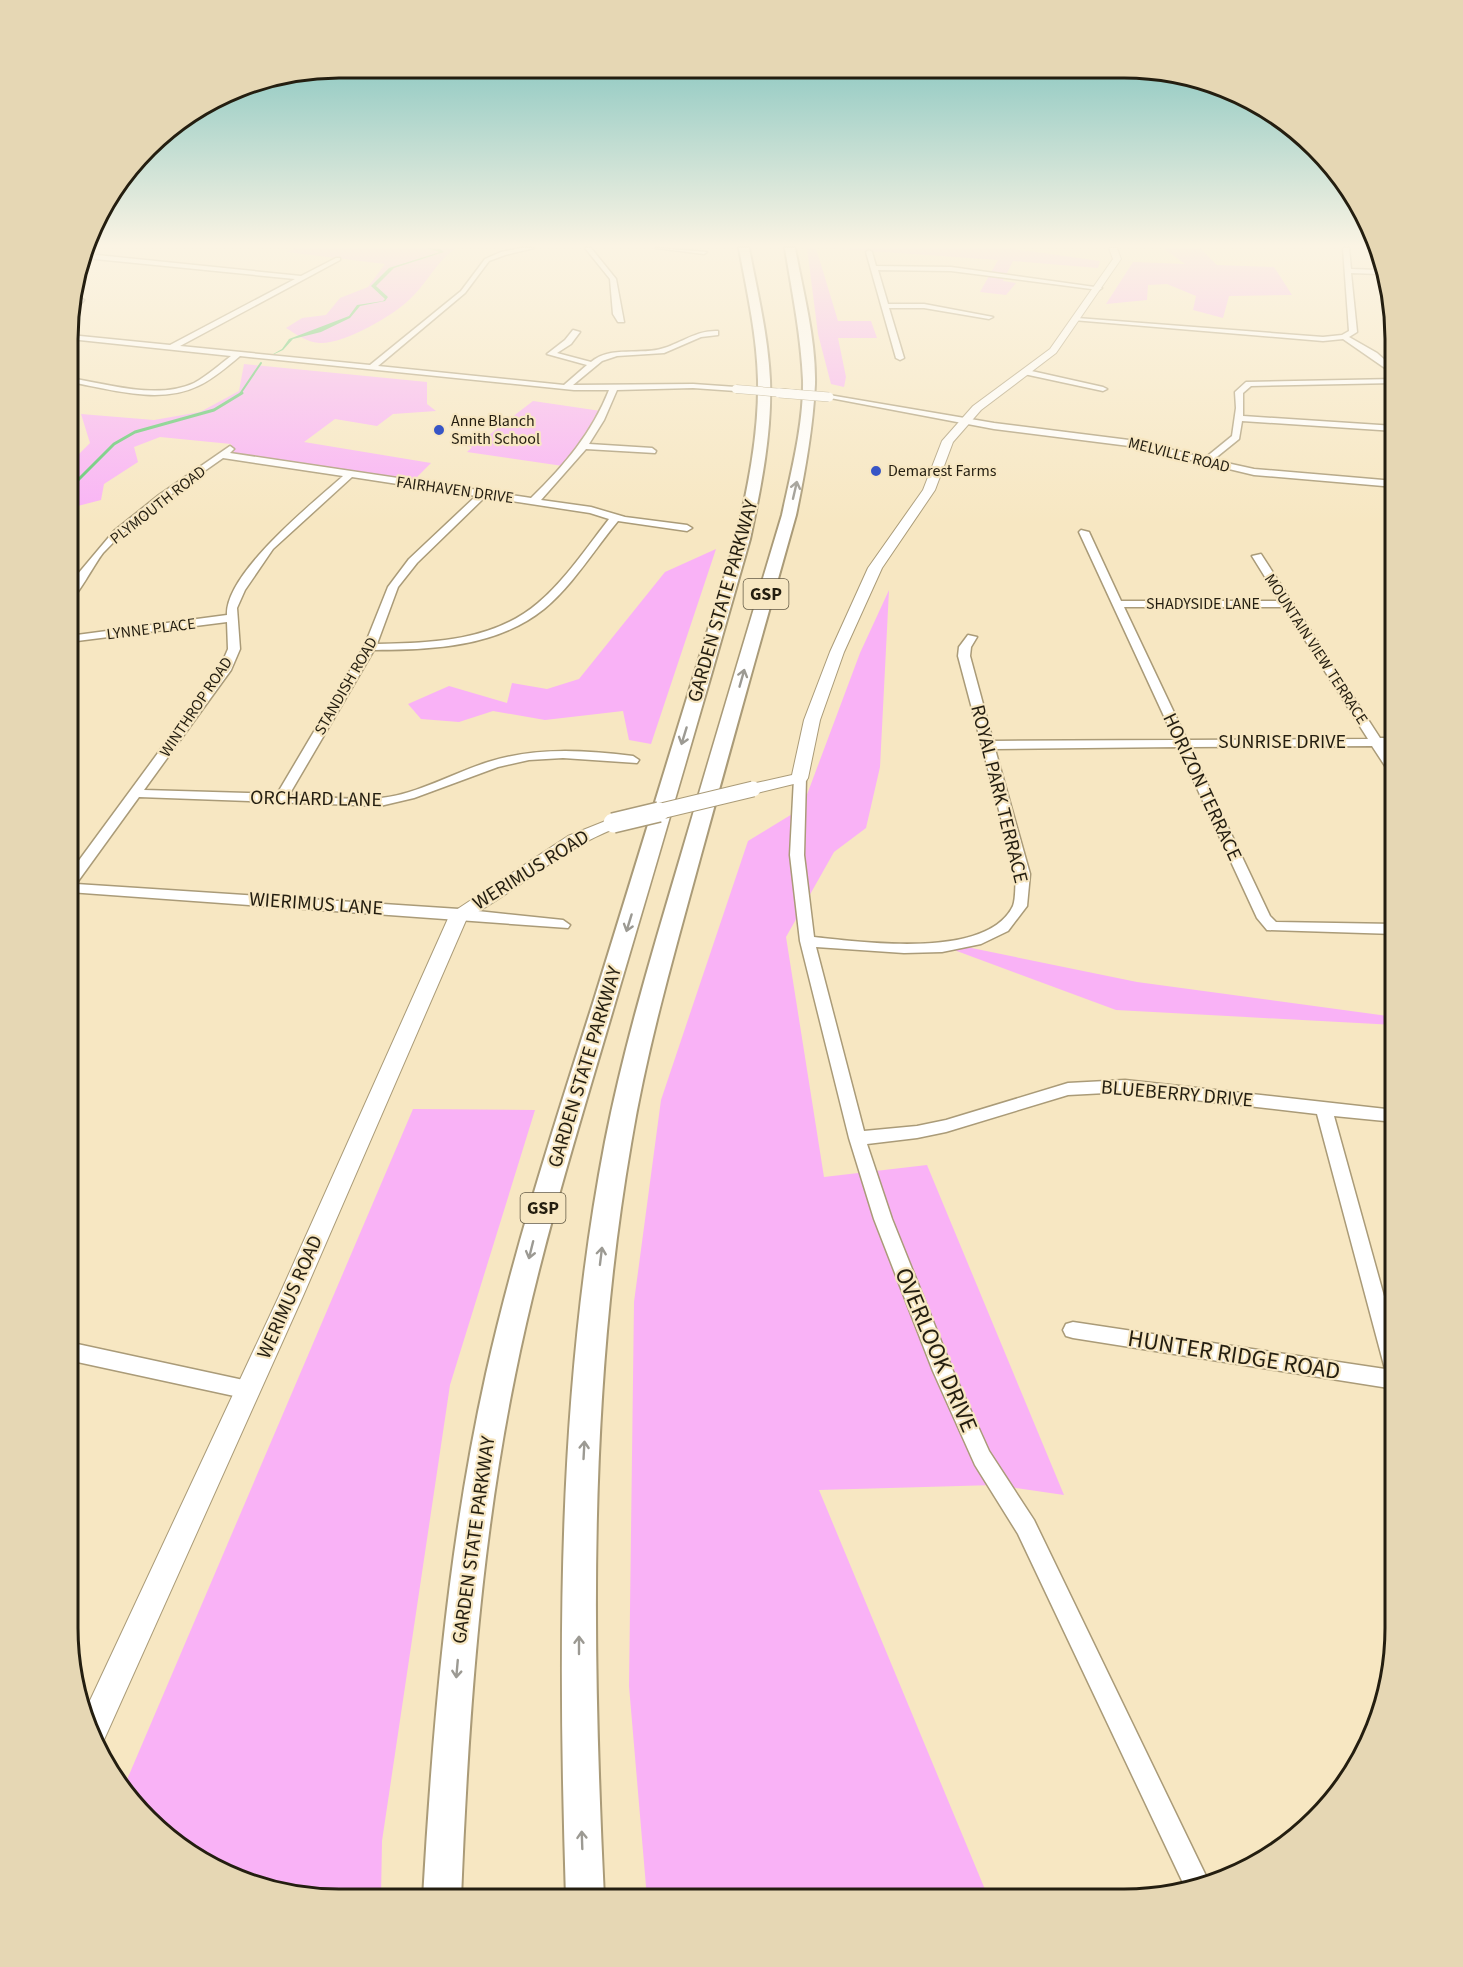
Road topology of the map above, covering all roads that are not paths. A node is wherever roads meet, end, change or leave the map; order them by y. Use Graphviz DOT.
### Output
graph roads {
  1 [pos="95,340"];
  2 [pos="186,340"];
  3 [pos="405,340"];
  4 [pos="570,340"];
  5 [pos="689,340"];
  6 [pos="758,340"];
  7 [pos="804,340"];
  8 [pos="894,340"];
  9 [pos="1062,340"];
  10 [pos="1349,340"];
  11 [pos="170,348"];
  12 [pos="237,355"];
  13 [pos="900,358"];
  14 [pos="590,364"];
  15 [pos="1385,364"];
  16 [pos="370,369"];
  17 [pos="1027,372"];
  18 [pos="78,381"];
  19 [pos="1385,381"];
  20 [pos="566,387"];
  21 [pos="615,388"];
  22 [pos="1103,389"];
  23 [pos="1239,418"];
  24 [pos="963,421"];
  25 [pos="1385,428"];
  26 [pos="583,446"];
  27 [pos="233,448"];
  28 [pos="652,451"];
  29 [pos="223,455"];
  30 [pos="1206,461"];
  31 [pos="349,475"];
  32 [pos="1385,483"];
  33 [pos="483,494"];
  34 [pos="534,501"];
  35 [pos="615,518"];
  36 [pos="687,528"];
  37 [pos="1084,532"];
  38 [pos="1257,556"];
  39 [pos="78,584"];
  40 [pos="1118,604"];
  41 [pos="1287,604"];
  42 [pos="232,618"];
  43 [pos="972,637"];
  44 [pos="78,638"];
  45 [pos="370,647"];
  46 [pos="1376,742"];
  47 [pos="1385,742"];
  48 [pos="1180,743"];
  49 [pos="988,745"];
  50 [pos="1385,756"];
  51 [pos="633,759"];
  52 [pos="800,778"];
  53 [pos="135,793"];
  54 [pos="280,800"];
  55 [pos="78,873"];
  56 [pos="78,887"];
  57 [pos="459,914"];
  58 [pos="563,925"];
  59 [pos="1385,928"];
  60 [pos="807,941"];
  61 [pos="1324,1108"];
  62 [pos="1385,1115"];
  63 [pos="857,1138"];
  64 [pos="1073,1330"];
  65 [pos="1385,1334"];
  66 [pos="78,1353"];
  67 [pos="1385,1378"];
  68 [pos="248,1390"];
  69 [pos="96,1722"];
  70 [pos="1195,1879"];
  71 [pos="442,1889"];
  72 [pos="585,1889"];
  1 -- 11 [label="street, MELVILLE ROAD"];
  2 -- 11 [label="street"];
  3 -- 16 [label="street"];
  4 -- 14 [label="street"];
  5 -- 14 [label="street"];
  6 -- 71 [label="highway, GARDEN STATE PARKWAY / GSP, one-way"];
  72 -- 7 [label="highway, GARDEN STATE PARKWAY / GSP, one-way"];
  8 -- 13 [label="street"];
  9 -- 17 [label="main road"];
  10 -- 15 [label="street"];
  11 -- 12 [label="street, MELVILLE ROAD"];
  12 -- 16 [label="street, MELVILLE ROAD"];
  12 -- 18 [label="street"];
  14 -- 20 [label="street"];
  16 -- 20 [label="street, MELVILLE ROAD"];
  17 -- 22 [label="street"];
  17 -- 24 [label="main road"];
  19 -- 23 [label="street"];
  20 -- 21 [label="street, MELVILLE ROAD"];
  21 -- 24 [label="street, MELVILLE ROAD, bridge"];
  21 -- 26 [label="street"];
  23 -- 25 [label="street"];
  23 -- 30 [label="street"];
  24 -- 30 [label="street, MELVILLE ROAD"];
  24 -- 52 [label="main road"];
  26 -- 28 [label="street"];
  26 -- 34 [label="street"];
  27 -- 29 [label="street, PLYMOUTH ROAD"];
  29 -- 31 [label="street, FAIRHAVEN DRIVE"];
  29 -- 39 [label="street, PLYMOUTH ROAD"];
  30 -- 32 [label="street, MELVILLE ROAD"];
  31 -- 33 [label="street, FAIRHAVEN DRIVE"];
  31 -- 42 [label="street, WINTHROP ROAD"];
  33 -- 34 [label="street, FAIRHAVEN DRIVE"];
  33 -- 45 [label="street, STANDISH ROAD"];
  34 -- 35 [label="street, FAIRHAVEN DRIVE"];
  35 -- 36 [label="street, FAIRHAVEN DRIVE"];
  35 -- 45 [label="street"];
  37 -- 40 [label="street, HORIZON TERRACE"];
  38 -- 41 [label="street, MOUNTAIN VIEW TERRACE"];
  40 -- 41 [label="street, SHADYSIDE LANE"];
  40 -- 48 [label="street, HORIZON TERRACE"];
  41 -- 46 [label="street, MOUNTAIN VIEW TERRACE"];
  42 -- 44 [label="street, LYNNE PLACE"];
  42 -- 53 [label="street, WINTHROP ROAD"];
  43 -- 49 [label="street, ROYAL PARK TERRACE"];
  45 -- 54 [label="street, STANDISH ROAD"];
  46 -- 47 [label="street, SUNRISE DRIVE"];
  46 -- 48 [label="street, SUNRISE DRIVE"];
  46 -- 50 [label="street, MOUNTAIN VIEW TERRACE"];
  48 -- 49 [label="street, SUNRISE DRIVE"];
  48 -- 59 [label="street, HORIZON TERRACE"];
  49 -- 60 [label="street, ROYAL PARK TERRACE"];
  51 -- 54 [label="street, ORCHARD LANE"];
  52 -- 57 [label="main road, WERIMUS ROAD, bridge"];
  52 -- 60 [label="street, OVERLOOK DRIVE"];
  53 -- 54 [label="street, ORCHARD LANE"];
  53 -- 55 [label="street, WINTHROP ROAD"];
  56 -- 57 [label="street, WIERIMUS LANE"];
  57 -- 58 [label="street, WIERIMUS LANE"];
  57 -- 68 [label="main road, WERIMUS ROAD"];
  60 -- 63 [label="street, OVERLOOK DRIVE"];
  61 -- 62 [label="street, BLUEBERRY DRIVE"];
  61 -- 63 [label="street, BLUEBERRY DRIVE"];
  61 -- 65 [label="street"];
  63 -- 70 [label="street, OVERLOOK DRIVE"];
  64 -- 67 [label="street, HUNTER RIDGE ROAD"];
  66 -- 68 [label="street"];
  68 -- 69 [label="main road, WERIMUS ROAD"];
}
